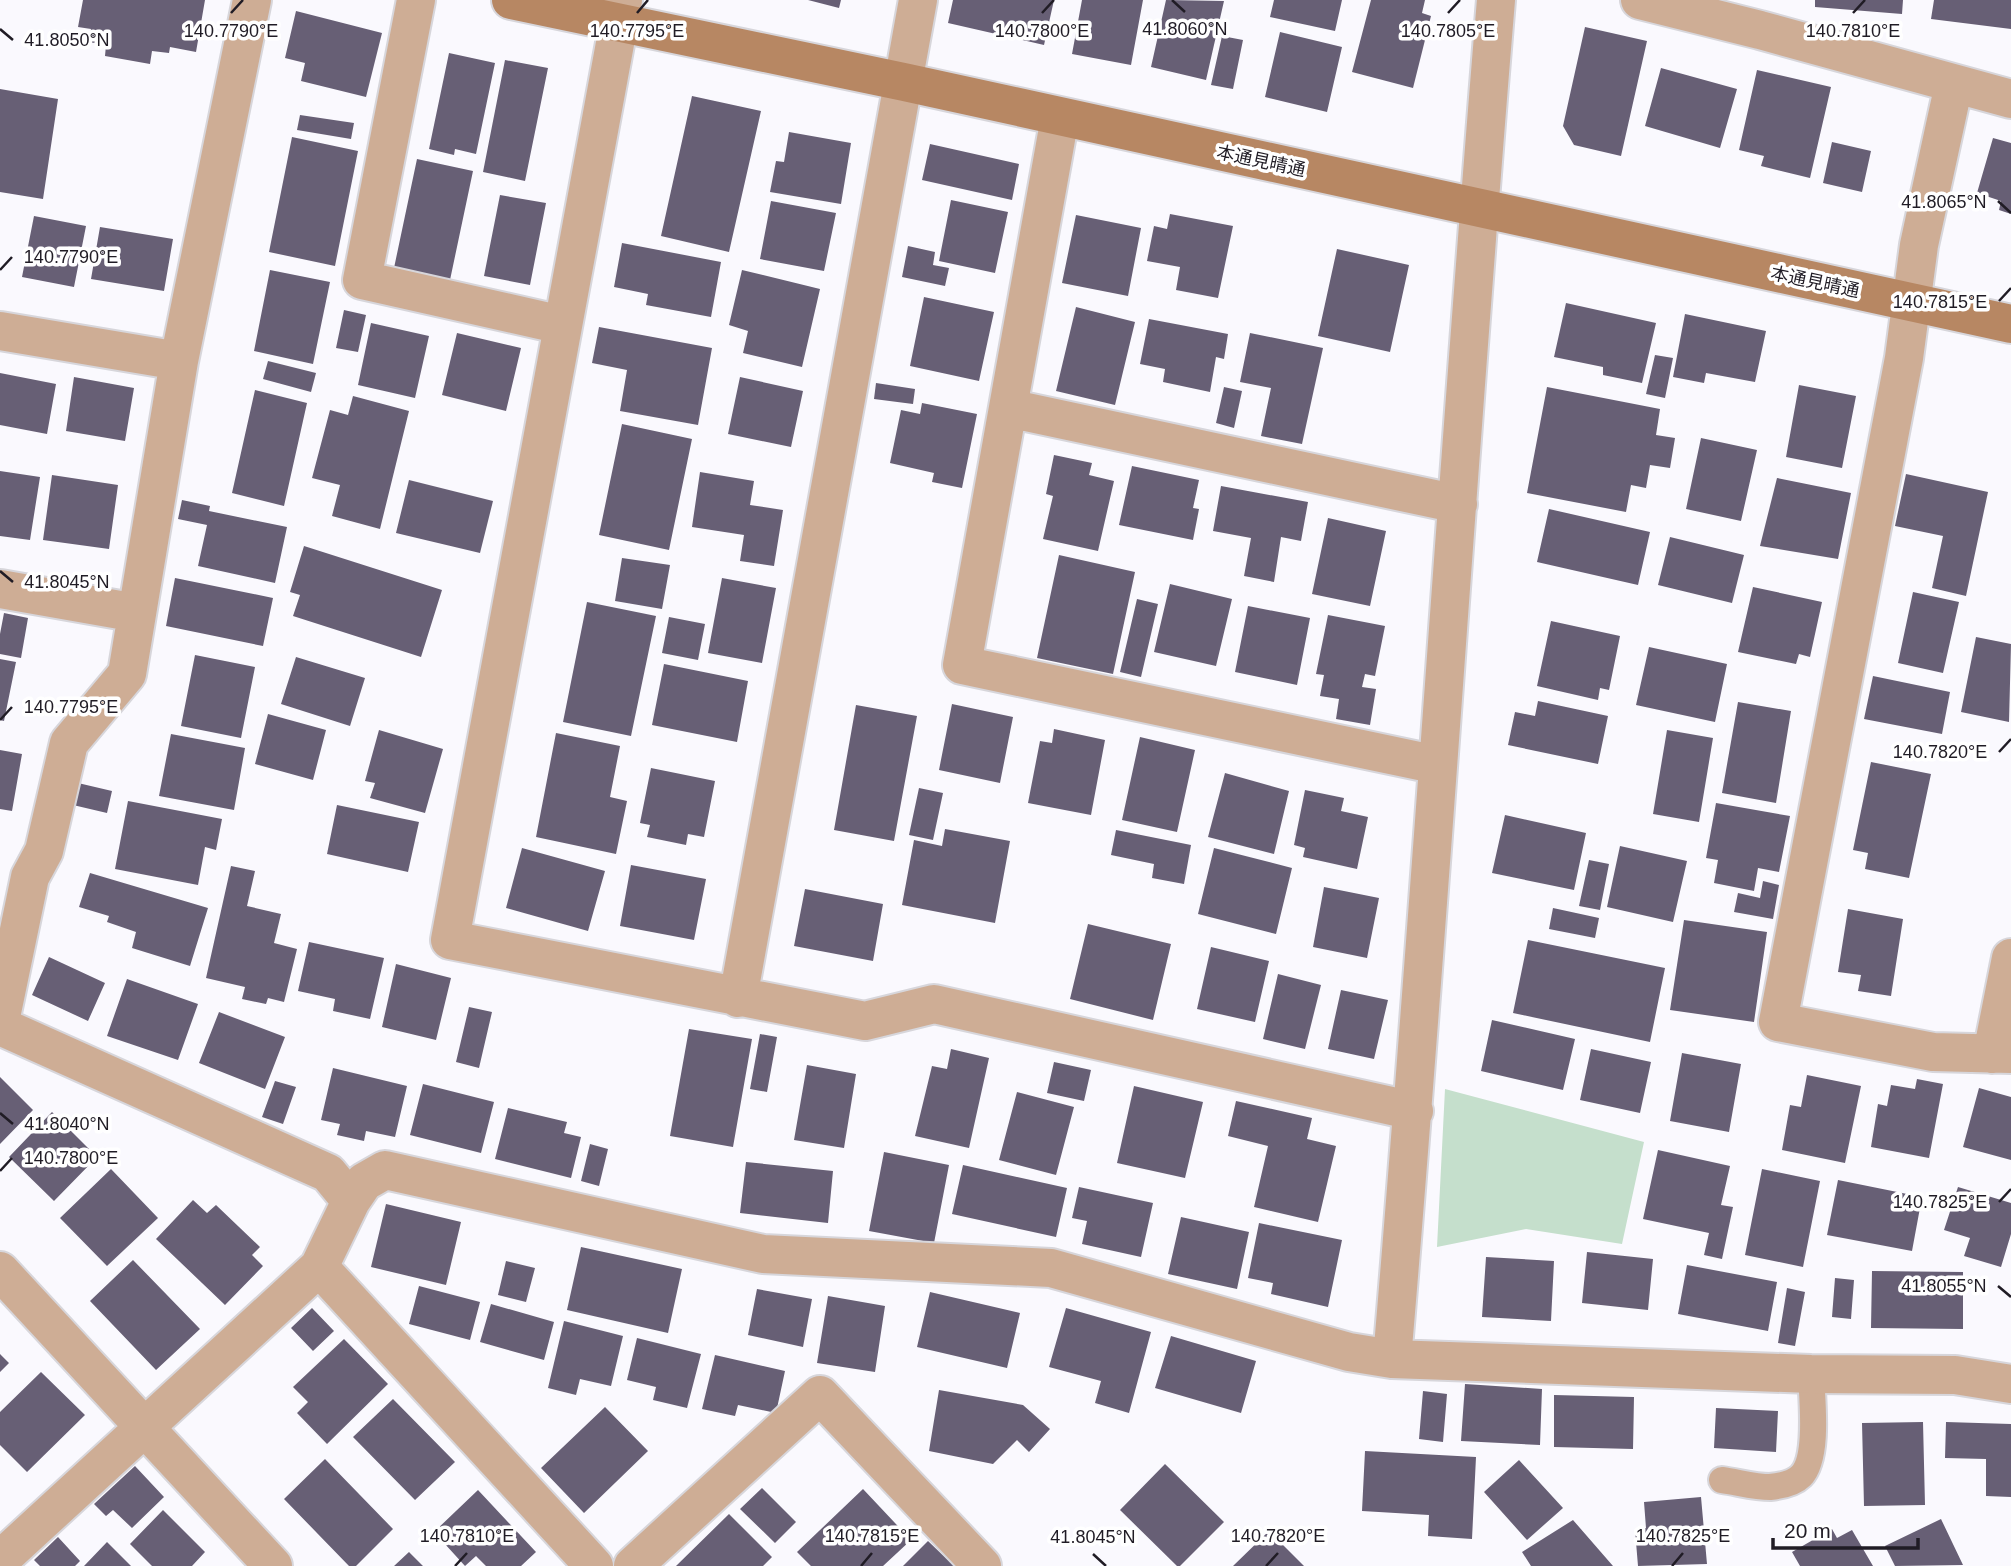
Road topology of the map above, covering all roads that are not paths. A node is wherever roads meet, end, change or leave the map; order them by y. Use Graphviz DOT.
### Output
graph roads {
  1 [pos="252,0"];
  2 [pos="416,0"];
  3 [pos="511,0"];
  4 [pos="918,0"];
  5 [pos="1496,0"];
  6 [pos="1640,0"];
  7 [pos="621,11"];
  8 [pos="1762,15"];
  9 [pos="904,82"];
  10 [pos="1954,84"];
  11 [pos="2011,99"];
  12 [pos="1060,117"];
  13 [pos="1479,209"];
  14 [pos="1910,303"];
  15 [pos="562,324"];
  16 [pos="2011,324"];
  17 [pos="0,331"];
  18 [pos="178,361"];
  19 [pos="1008,408"];
  20 [pos="1458,504"];
  21 [pos="0,589"];
  22 [pos="137,613"];
  23 [pos="1438,765"];
  24 [pos="2011,958"];
  25 [pos="738,998"];
  26 [pos="0,1024"];
  27 [pos="2002,1054"];
  28 [pos="1413,1111"];
  29 [pos="351,1201"];
  30 [pos="318,1267"];
  31 [pos="0,1271"];
  32 [pos="1392,1359"];
  33 [pos="1811,1374"];
  34 [pos="2011,1384"];
  35 [pos="144,1426"];
  36 [pos="1721,1480"];
  37 [pos="0,1560"];
  38 [pos="273,1566"];
  39 [pos="594,1566"];
  40 [pos="633,1566"];
  41 [pos="982,1566"];
  1 -- 18 [label="street"];
  2 -- 15 [label="street"];
  3 -- 7 [label="street, 本通見晴通"];
  4 -- 9 [label="street"];
  5 -- 13 [label="street"];
  6 -- 8 [label="street"];
  7 -- 9 [label="street, 本通見晴通"];
  7 -- 15 [label="street"];
  8 -- 10 [label="street"];
  9 -- 12 [label="street, 本通見晴通"];
  9 -- 25 [label="street"];
  10 -- 11 [label="street"];
  10 -- 14 [label="street"];
  12 -- 13 [label="street, 本通見晴通"];
  12 -- 19 [label="street"];
  13 -- 14 [label="street, 本通見晴通"];
  13 -- 20 [label="street"];
  14 -- 16 [label="street, 本通見晴通"];
  14 -- 27 [label="street"];
  15 -- 25 [label="street"];
  17 -- 18 [label="street"];
  18 -- 22 [label="street"];
  19 -- 20 [label="street"];
  19 -- 23 [label="street"];
  20 -- 23 [label="street"];
  21 -- 22 [label="street"];
  22 -- 26 [label="street"];
  23 -- 28 [label="street"];
  24 -- 27 [label="street"];
  25 -- 28 [label="street"];
  26 -- 29 [label="street"];
  28 -- 32 [label="street"];
  29 -- 30 [label="street"];
  29 -- 32 [label="street"];
  30 -- 35 [label="street"];
  30 -- 39 [label="street"];
  31 -- 35 [label="street"];
  32 -- 33 [label="street"];
  33 -- 34 [label="street"];
  33 -- 36 [label="lane"];
  35 -- 37 [label="street"];
  35 -- 38 [label="street"];
  40 -- 41 [label="street"];
}
